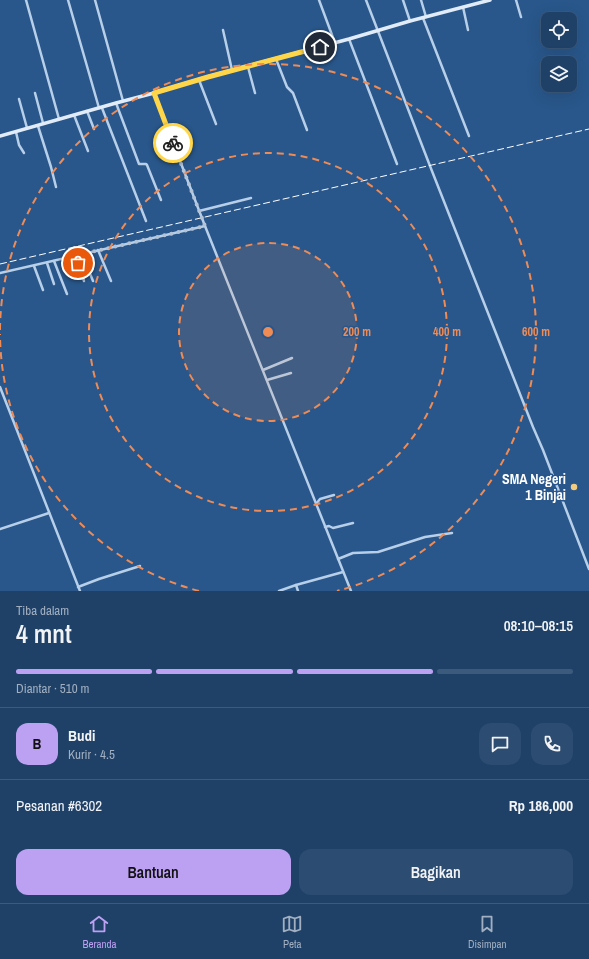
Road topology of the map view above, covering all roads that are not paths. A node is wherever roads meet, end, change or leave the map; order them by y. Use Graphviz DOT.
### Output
graph roads {
  1 [pos="26,0"];
  2 [pos="68,0"];
  3 [pos="95,0"];
  4 [pos="319,0"];
  5 [pos="366,0"];
  6 [pos="404,0"];
  7 [pos="421,0"];
  8 [pos="490,0"];
  9 [pos="516,0"];
  10 [pos="482,1"];
  11 [pos="463,7"];
  12 [pos="424,17"];
  13 [pos="522,17"];
  14 [pos="410,21"];
  15 [pos="223,30"];
  16 [pos="468,30"];
  17 [pos="378,31"];
  18 [pos="349,39"];
  19 [pos="335,43"];
  20 [pos="276,59"];
  21 [pos="248,67"];
  22 [pos="232,71"];
  23 [pos="199,80"];
  24 [pos="35,93"];
  25 [pos="154,93"];
  26 [pos="255,93"];
  27 [pos="19,99"];
  28 [pos="123,101"];
  29 [pos="116,103"];
  30 [pos="101,108"];
  31 [pos="87,111"];
  32 [pos="74,115"];
  33 [pos="59,119"];
  34 [pos="43,124"];
  35 [pos="216,124"];
  36 [pos="38,126"];
  37 [pos="28,129"];
  38 [pos="94,129"];
  39 [pos="307,130"];
  40 [pos="16,132"];
  41 [pos="0,136"];
  42 [pos="469,136"];
  43 [pos="88,151"];
  44 [pos="24,153"];
  45 [pos="397,164"];
  46 [pos="56,188"];
  47 [pos="251,198"];
  48 [pos="162,200"];
  49 [pos="199,210"];
  50 [pos="146,221"];
  51 [pos="205,226"];
  52 [pos="98,250"];
  53 [pos="82,254"];
  54 [pos="74,256"];
  55 [pos="54,261"];
  56 [pos="47,263"];
  57 [pos="34,266"];
  58 [pos="0,273"];
  59 [pos="84,281"];
  60 [pos="93,281"];
  61 [pos="111,281"];
  62 [pos="54,284"];
  63 [pos="43,290"];
  64 [pos="67,294"];
  65 [pos="292,358"];
  66 [pos="263,370"];
  67 [pos="291,373"];
  68 [pos="267,380"];
  69 [pos="0,387"];
  70 [pos="334,495"];
  71 [pos="316,504"];
  72 [pos="49,513"];
  73 [pos="353,523"];
  74 [pos="325,527"];
  75 [pos="0,529"];
  76 [pos="452,533"];
  77 [pos="338,559"];
  78 [pos="140,566"];
  79 [pos="589,569"];
  80 [pos="343,572"];
  81 [pos="296,585"];
  82 [pos="78,587"];
  83 [pos="80,591"];
  84 [pos="279,591"];
  85 [pos="298,591"];
  86 [pos="351,591"];
  1 -- 33 [label="street"];
  2 -- 30 [label="street"];
  3 -- 28 [label="street"];
  4 -- 19 [label="street"];
  5 -- 17 [label="street"];
  6 -- 14 [label="street"];
  7 -- 12 [label="street"];
  8 -- 10 [label="street"];
  9 -- 13 [label="street"];
  10 -- 11 [label="street"];
  11 -- 12 [label="street"];
  11 -- 16 [label="street"];
  12 -- 14 [label="street"];
  12 -- 42 [label="street"];
  14 -- 17 [label="street"];
  15 -- 22 [label="street"];
  17 -- 18 [label="street"];
  17 -- 79 [label="street"];
  18 -- 19 [label="street"];
  18 -- 45 [label="street"];
  19 -- 20 [label="street"];
  20 -- 21 [label="street"];
  20 -- 39 [label="street"];
  21 -- 22 [label="street"];
  21 -- 26 [label="street"];
  22 -- 23 [label="street"];
  23 -- 25 [label="street"];
  23 -- 35 [label="street"];
  24 -- 34 [label="street"];
  25 -- 28 [label="street"];
  25 -- 49 [label="street"];
  27 -- 37 [label="street"];
  28 -- 29 [label="street"];
  29 -- 30 [label="street"];
  29 -- 48 [label="street"];
  30 -- 31 [label="street"];
  30 -- 50 [label="street"];
  31 -- 32 [label="street"];
  31 -- 38 [label="street"];
  32 -- 33 [label="street"];
  32 -- 43 [label="street"];
  33 -- 34 [label="street"];
  34 -- 36 [label="street"];
  36 -- 37 [label="street"];
  36 -- 46 [label="street"];
  37 -- 40 [label="street"];
  40 -- 41 [label="street"];
  40 -- 44 [label="street"];
  47 -- 49 [label="street"];
  49 -- 51 [label="street"];
  51 -- 52 [label="street"];
  51 -- 66 [label="street"];
  52 -- 53 [label="street"];
  52 -- 61 [label="street"];
  53 -- 54 [label="street"];
  53 -- 60 [label="street"];
  54 -- 55 [label="street"];
  54 -- 59 [label="street"];
  55 -- 56 [label="street"];
  55 -- 64 [label="street"];
  56 -- 57 [label="street"];
  56 -- 62 [label="street"];
  57 -- 58 [label="street"];
  57 -- 63 [label="street"];
  65 -- 66 [label="street"];
  66 -- 68 [label="street"];
  67 -- 68 [label="street"];
  68 -- 71 [label="street"];
  69 -- 72 [label="street"];
  70 -- 71 [label="street"];
  71 -- 74 [label="street"];
  72 -- 75 [label="street"];
  72 -- 82 [label="street"];
  73 -- 74 [label="street"];
  74 -- 77 [label="street"];
  76 -- 77 [label="street"];
  77 -- 80 [label="street"];
  78 -- 82 [label="street"];
  80 -- 81 [label="street"];
  80 -- 86 [label="street"];
  81 -- 84 [label="street"];
  81 -- 85 [label="street"];
  82 -- 83 [label="street"];
}
